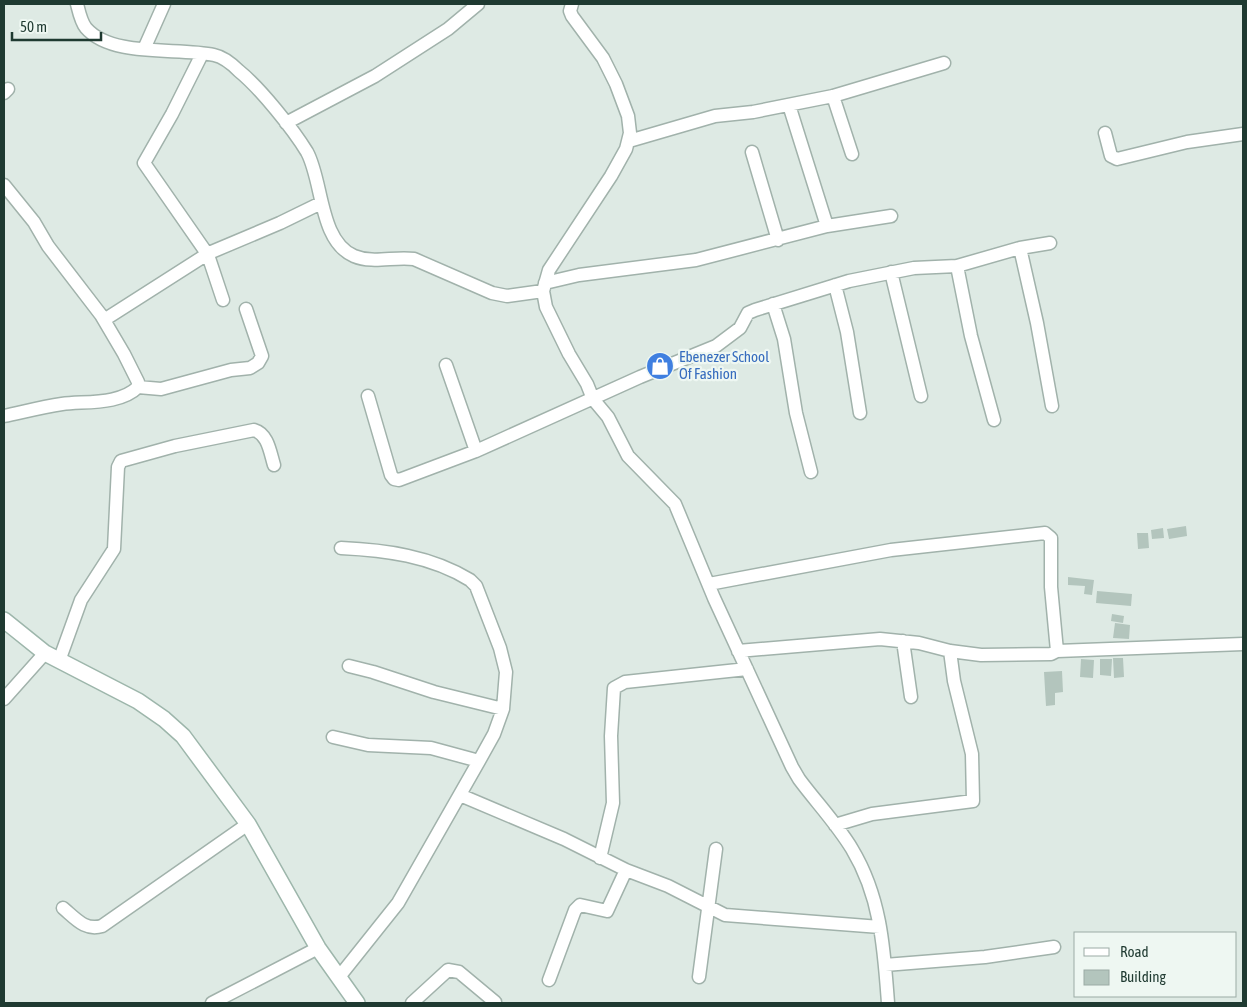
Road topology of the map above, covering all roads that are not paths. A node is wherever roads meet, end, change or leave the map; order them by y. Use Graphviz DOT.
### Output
graph roads {
  1 [pos="77,4"];
  2 [pos="164,4"];
  3 [pos="478,4"];
  4 [pos="572,4"];
  5 [pos="144,49"];
  6 [pos="202,54"];
  7 [pos="944,63"];
  8 [pos="833,96"];
  9 [pos="789,105"];
  10 [pos="286,123"];
  11 [pos="1105,133"];
  12 [pos="1243,134"];
  13 [pos="629,142"];
  14 [pos="752,152"];
  15 [pos="852,154"];
  16 [pos="4,185"];
  17 [pos="322,203"];
  18 [pos="891,216"];
  19 [pos="827,226"];
  20 [pos="778,240"];
  21 [pos="1050,243"];
  22 [pos="1020,248"];
  23 [pos="208,254"];
  24 [pos="957,266"];
  25 [pos="891,272"];
  26 [pos="835,285"];
  27 [pos="544,287"];
  28 [pos="223,300"];
  29 [pos="773,304"];
  30 [pos="246,309"];
  31 [pos="104,320"];
  32 [pos="446,365"];
  33 [pos="138,387"];
  34 [pos="368,396"];
  35 [pos="921,396"];
  36 [pos="592,399"];
  37 [pos="1052,406"];
  38 [pos="860,413"];
  39 [pos="4,416"];
  40 [pos="994,420"];
  41 [pos="476,451"];
  42 [pos="274,465"];
  43 [pos="810,472"];
  44 [pos="341,548"];
  45 [pos="709,584"];
  46 [pos="4,620"];
  47 [pos="903,641"];
  48 [pos="1243,644"];
  49 [pos="738,651"];
  50 [pos="950,651"];
  51 [pos="1057,651"];
  52 [pos="45,653"];
  53 [pos="59,661"];
  54 [pos="350,666"];
  55 [pos="747,669"];
  56 [pos="911,697"];
  57 [pos="4,699"];
  58 [pos="503,709"];
  59 [pos="333,737"];
  60 [pos="479,761"];
  61 [pos="460,795"];
  62 [pos="248,824"];
  63 [pos="835,824"];
  64 [pos="716,849"];
  65 [pos="600,858"];
  66 [pos="626,870"];
  67 [pos="707,904"];
  68 [pos="64,908"];
  69 [pos="880,927"];
  70 [pos="1054,947"];
  71 [pos="318,948"];
  72 [pos="885,965"];
  73 [pos="339,977"];
  74 [pos="699,977"];
  75 [pos="549,980"];
  76 [pos="496,1002"];
  77 [pos="212,1003"];
  78 [pos="357,1003"];
  79 [pos="412,1003"];
  80 [pos="888,1003"];
  1 -- 5 [label="street"];
  2 -- 5 [label="street"];
  3 -- 10 [label="street"];
  4 -- 13 [label="street"];
  5 -- 6 [label="street"];
  6 -- 10 [label="street"];
  6 -- 23 [label="street"];
  7 -- 8 [label="street"];
  8 -- 9 [label="street"];
  8 -- 15 [label="street"];
  9 -- 13 [label="street"];
  9 -- 19 [label="street"];
  10 -- 17 [label="street"];
  11 -- 12 [label="street"];
  13 -- 27 [label="street"];
  14 -- 20 [label="street"];
  16 -- 31 [label="street"];
  17 -- 23 [label="street"];
  17 -- 27 [label="street"];
  18 -- 19 [label="street"];
  19 -- 20 [label="street"];
  20 -- 27 [label="street"];
  21 -- 22 [label="street"];
  22 -- 24 [label="street"];
  22 -- 37 [label="street"];
  23 -- 28 [label="street"];
  23 -- 31 [label="street"];
  24 -- 25 [label="street"];
  24 -- 40 [label="street"];
  25 -- 26 [label="street"];
  25 -- 35 [label="street"];
  26 -- 29 [label="street"];
  26 -- 38 [label="street"];
  27 -- 36 [label="street"];
  29 -- 36 [label="street"];
  29 -- 43 [label="street"];
  30 -- 33 [label="street"];
  31 -- 33 [label="street"];
  32 -- 41 [label="street"];
  33 -- 39 [label="street"];
  34 -- 41 [label="street"];
  36 -- 41 [label="street"];
  36 -- 45 [label="street"];
  42 -- 53 [label="street"];
  44 -- 58 [label="street"];
  45 -- 49 [label="street"];
  45 -- 51 [label="street"];
  46 -- 52 [label="street"];
  47 -- 49 [label="street"];
  47 -- 50 [label="street"];
  47 -- 56 [label="street"];
  48 -- 51 [label="street"];
  49 -- 55 [label="street"];
  50 -- 51 [label="street"];
  50 -- 63 [label="street"];
  52 -- 53 [label="street"];
  52 -- 57 [label="street"];
  53 -- 62 [label="street"];
  54 -- 58 [label="street"];
  55 -- 63 [label="street"];
  55 -- 65 [label="street"];
  58 -- 60 [label="street"];
  59 -- 60 [label="street"];
  60 -- 61 [label="street"];
  61 -- 65 [label="street"];
  61 -- 73 [label="street"];
  62 -- 68 [label="street"];
  62 -- 71 [label="street"];
  63 -- 69 [label="street"];
  64 -- 67 [label="street"];
  65 -- 66 [label="street"];
  66 -- 67 [label="street"];
  66 -- 75 [label="street"];
  67 -- 69 [label="street"];
  67 -- 74 [label="street"];
  69 -- 72 [label="street"];
  70 -- 72 [label="street"];
  71 -- 73 [label="street"];
  71 -- 77 [label="street"];
  72 -- 80 [label="street"];
  73 -- 78 [label="street"];
  76 -- 79 [label="street"];
}
